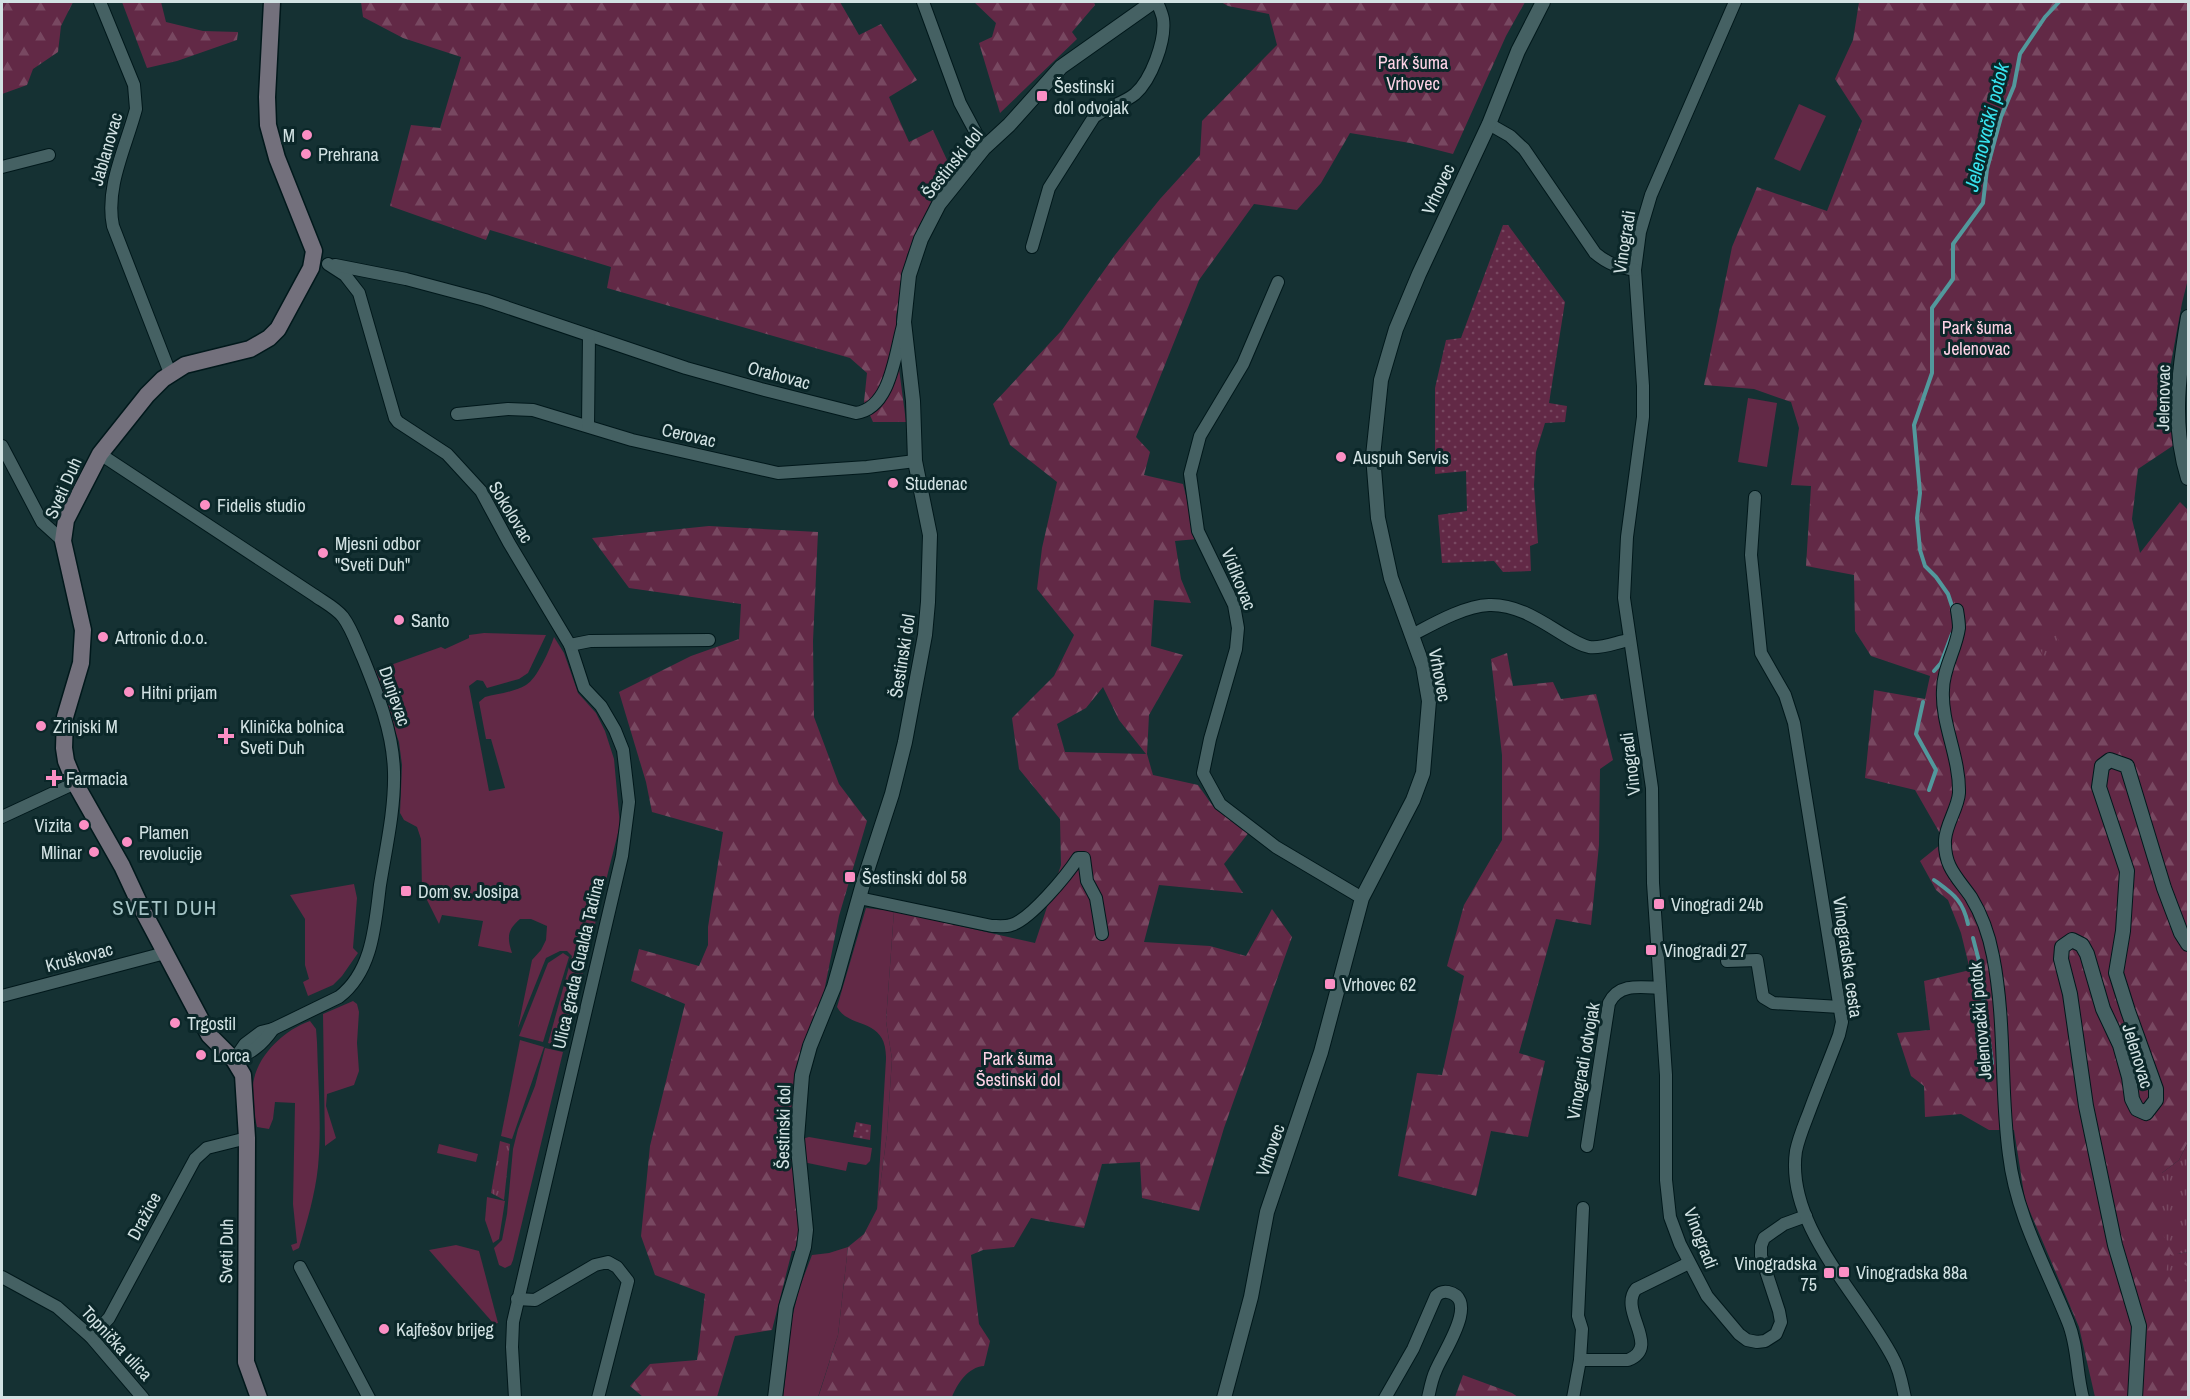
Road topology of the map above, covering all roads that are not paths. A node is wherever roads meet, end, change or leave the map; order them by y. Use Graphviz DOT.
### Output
graph roads {
  1 [pos="100,2"];
  2 [pos="272,2"];
  3 [pos="923,2"];
  4 [pos="1155,2"];
  5 [pos="1543,2"];
  6 [pos="1735,2"];
  7 [pos="1489,124"];
  8 [pos="984,148"];
  9 [pos="49,155"];
  10 [pos="2,167"];
  11 [pos="1032,247"];
  12 [pos="321,263"];
  13 [pos="1635,270"];
  14 [pos="1278,282"];
  15 [pos="2188,317"];
  16 [pos="904,322"];
  17 [pos="590,336"];
  18 [pos="170,373"];
  19 [pos="457,414"];
  20 [pos="588,426"];
  21 [pos="2,446"];
  22 [pos="100,454"];
  23 [pos="915,461"];
  24 [pos="2188,478"];
  25 [pos="1755,497"];
  26 [pos="63,541"];
  27 [pos="1957,610"];
  28 [pos="1412,635"];
  29 [pos="709,640"];
  30 [pos="1629,640"];
  31 [pos="570,645"];
  32 [pos="75,783"];
  33 [pos="2,817"];
  34 [pos="859,898"];
  35 [pos="1362,898"];
  36 [pos="1102,934"];
  37 [pos="2188,944"];
  38 [pos="165,953"];
  39 [pos="1727,961"];
  40 [pos="1660,987"];
  41 [pos="2,996"];
  42 [pos="1840,1007"];
  43 [pos="234,1060"];
  44 [pos="247,1138"];
  45 [pos="1587,1146"];
  46 [pos="1582,1208"];
  47 [pos="1806,1216"];
  48 [pos="1689,1263"];
  49 [pos="300,1267"];
  50 [pos="2,1277"];
  51 [pos="517,1299"];
  52 [pos="92,1337"];
  53 [pos="1580,1360"];
  54 [pos="143,1398"];
  55 [pos="259,1398"];
  56 [pos="369,1398"];
  57 [pos="515,1398"];
  58 [pos="598,1398"];
  59 [pos="775,1398"];
  60 [pos="1224,1398"];
  61 [pos="1385,1398"];
  62 [pos="1428,1398"];
  63 [pos="1573,1398"];
  64 [pos="1905,1398"];
  65 [pos="2083,1398"];
  66 [pos="2135,1398"];
  1 -- 18 [label="street, Jablanovac"];
  2 -- 12 [label="main road"];
  3 -- 8 [label="street"];
  4 -- 8 [label="street, Šestinski dol"];
  4 -- 11 [label="street"];
  5 -- 7 [label="street, Vrhovec"];
  6 -- 13 [label="street, Vinogradi"];
  7 -- 13 [label="street"];
  7 -- 28 [label="street, Vrhovec"];
  8 -- 16 [label="street, Šestinski dol"];
  9 -- 10 [label="street"];
  12 -- 17 [label="street, Orahovac"];
  12 -- 18 [label="main road, Sveti Duh"];
  12 -- 31 [label="street, Sokolovac"];
  13 -- 30 [label="street, Vinogradi"];
  14 -- 35 [label="street, Vidikovac"];
  15 -- 24 [label="street, Jelenovac"];
  16 -- 17 [label="street, Orahovac"];
  16 -- 23 [label="street, Šestinski dol"];
  17 -- 20 [label="street"];
  18 -- 22 [label="main road, Sveti Duh"];
  19 -- 20 [label="street, Cerovac"];
  20 -- 23 [label="street, Cerovac"];
  21 -- 26 [label="street"];
  22 -- 26 [label="main road, Sveti Duh"];
  22 -- 43 [label="street, Dunjevac"];
  23 -- 34 [label="street, Šestinski dol"];
  25 -- 42 [label="street, Vinogradska cesta"];
  26 -- 32 [label="main road, Sveti Duh"];
  27 -- 65 [label="street, Jelenovački potok"];
  28 -- 30 [label="street"];
  28 -- 35 [label="street, Vrhovec"];
  29 -- 31 [label="street"];
  30 -- 40 [label="street, Vinogradi"];
  31 -- 51 [label="street, Ulica grada Gualda Tadina"];
  32 -- 33 [label="street"];
  32 -- 38 [label="main road, Sveti Duh"];
  34 -- 36 [label="street"];
  34 -- 59 [label="street, Šestinski dol"];
  35 -- 60 [label="street, Vrhovec"];
  37 -- 66 [label="street, Jelenovac"];
  38 -- 41 [label="street, Kruškovac"];
  38 -- 43 [label="main road, Sveti Duh"];
  39 -- 42 [label="street"];
  40 -- 45 [label="street, Vinogradi odvojak"];
  40 -- 48 [label="street, Vinogradi"];
  42 -- 47 [label="street, Vinogradska cesta"];
  43 -- 44 [label="main road, Sveti Duh"];
  44 -- 52 [label="street, Dražice"];
  44 -- 55 [label="main road, Sveti Duh"];
  46 -- 53 [label="street"];
  47 -- 48 [label="street, Vinogradi"];
  47 -- 64 [label="street, Vinogradska cesta"];
  48 -- 53 [label="street"];
  49 -- 56 [label="street"];
  50 -- 52 [label="street, Topnička ulica"];
  51 -- 57 [label="street, Ulica grada Gualda Tadina"];
  51 -- 58 [label="street"];
  52 -- 54 [label="street, Topnička ulica"];
  53 -- 63 [label="street"];
  61 -- 62 [label="street"];
}
